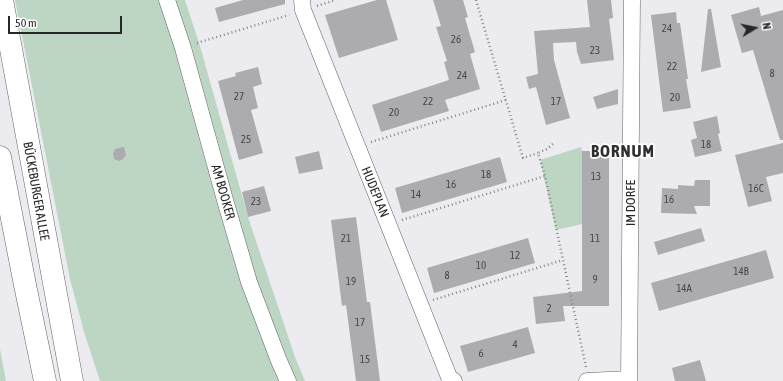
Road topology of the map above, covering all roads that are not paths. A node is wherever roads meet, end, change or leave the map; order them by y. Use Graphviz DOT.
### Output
graph roads {
  1 [pos="2,0"];
  2 [pos="167,0"];
  3 [pos="632,0"];
  4 [pos="303,5"];
  5 [pos="0,157"];
  6 [pos="55,293"];
  7 [pos="629,380"];
  8 [pos="45,381"];
  9 [pos="72,381"];
  10 [pos="87,381"];
  11 [pos="288,381"];
  12 [pos="454,381"];
  13 [pos="587,381"];
  1 -- 6 [label="highway, BÜCKEBURGER ALLEE"];
  2 -- 11 [label="street, AM BOOKER"];
  3 -- 7 [label="street, IM DORFE"];
  4 -- 12 [label="street, HUDEPLAN"];
  5 -- 8 [label="highway"];
  6 -- 9 [label="highway, BÜCKEBURGER ALLEE"];
  6 -- 10 [label="highway"];
  7 -- 13 [label="street"];
}
